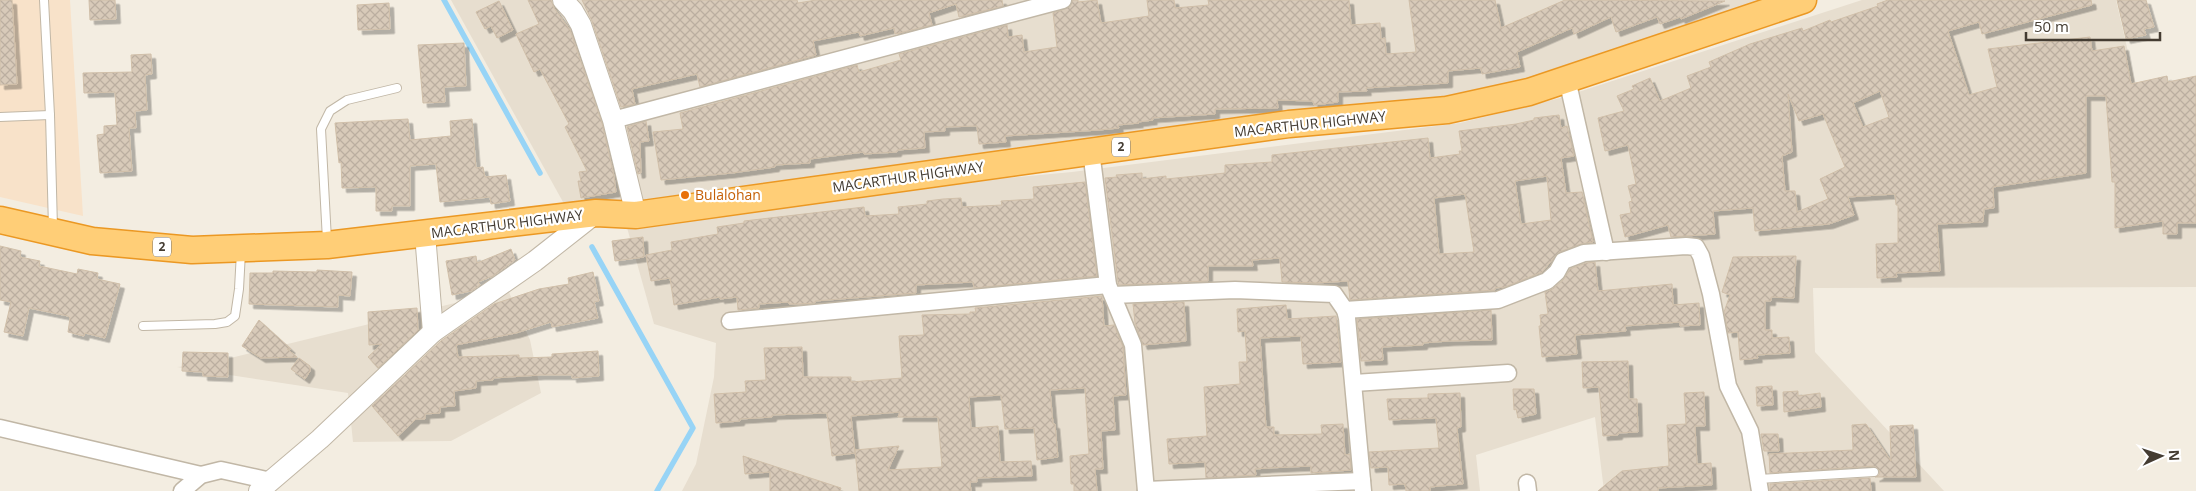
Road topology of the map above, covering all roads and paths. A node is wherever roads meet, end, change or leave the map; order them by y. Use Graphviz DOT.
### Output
graph roads {
  1 [pos="44,0"];
  2 [pos="563,0"];
  3 [pos="1063,0"];
  4 [pos="1803,0"];
  5 [pos="1567,79"];
  6 [pos="397,88"];
  7 [pos="50,115"];
  8 [pos="0,117"];
  9 [pos="612,120"];
  10 [pos="1091,151"];
  11 [pos="596,213"];
  12 [pos="636,215"];
  13 [pos="0,220"];
  14 [pos="53,232"];
  15 [pos="426,234"];
  16 [pos="327,245"];
  17 [pos="241,248"];
  18 [pos="1606,252"];
  19 [pos="1110,290"];
  20 [pos="1345,310"];
  21 [pos="730,321"];
  22 [pos="143,326"];
  23 [pos="433,332"];
  24 [pos="1508,373"];
  25 [pos="1354,384"];
  26 [pos="0,428"];
  27 [pos="1874,472"];
  28 [pos="201,475"];
  29 [pos="1759,485"];
  30 [pos="265,486"];
  31 [pos="1362,486"];
  32 [pos="182,491"];
  33 [pos="1146,491"];
  1 -- 7 [label="lane"];
  2 -- 9 [label="street"];
  3 -- 9 [label="street"];
  4 -- 5 [label="highway, MACARTHUR HIGHWAY / 2"];
  5 -- 10 [label="highway, MACARTHUR HIGHWAY / 2"];
  5 -- 18 [label="street"];
  6 -- 16 [label="lane"];
  7 -- 8 [label="lane"];
  7 -- 14 [label="lane"];
  9 -- 12 [label="street"];
  10 -- 12 [label="highway, MACARTHUR HIGHWAY / 2"];
  10 -- 19 [label="street"];
  11 -- 12 [label="highway, MACARTHUR HIGHWAY / 2"];
  11 -- 15 [label="highway, MACARTHUR HIGHWAY / 2"];
  11 -- 23 [label="street"];
  13 -- 14 [label="highway, MACARTHUR HIGHWAY / 2"];
  14 -- 17 [label="highway, MACARTHUR HIGHWAY / 2"];
  15 -- 16 [label="highway, MACARTHUR HIGHWAY / 2"];
  15 -- 23 [label="street"];
  16 -- 17 [label="highway, MACARTHUR HIGHWAY / 2"];
  17 -- 22 [label="lane"];
  18 -- 20 [label="street"];
  18 -- 29 [label="street"];
  19 -- 20 [label="street"];
  19 -- 21 [label="street"];
  19 -- 33 [label="street"];
  20 -- 25 [label="street"];
  23 -- 30 [label="street"];
  24 -- 25 [label="street"];
  25 -- 31 [label="street"];
  26 -- 28 [label="street"];
  27 -- 29 [label="lane"];
  28 -- 30 [label="street"];
  28 -- 32 [label="street"];
  31 -- 33 [label="street"];
}
